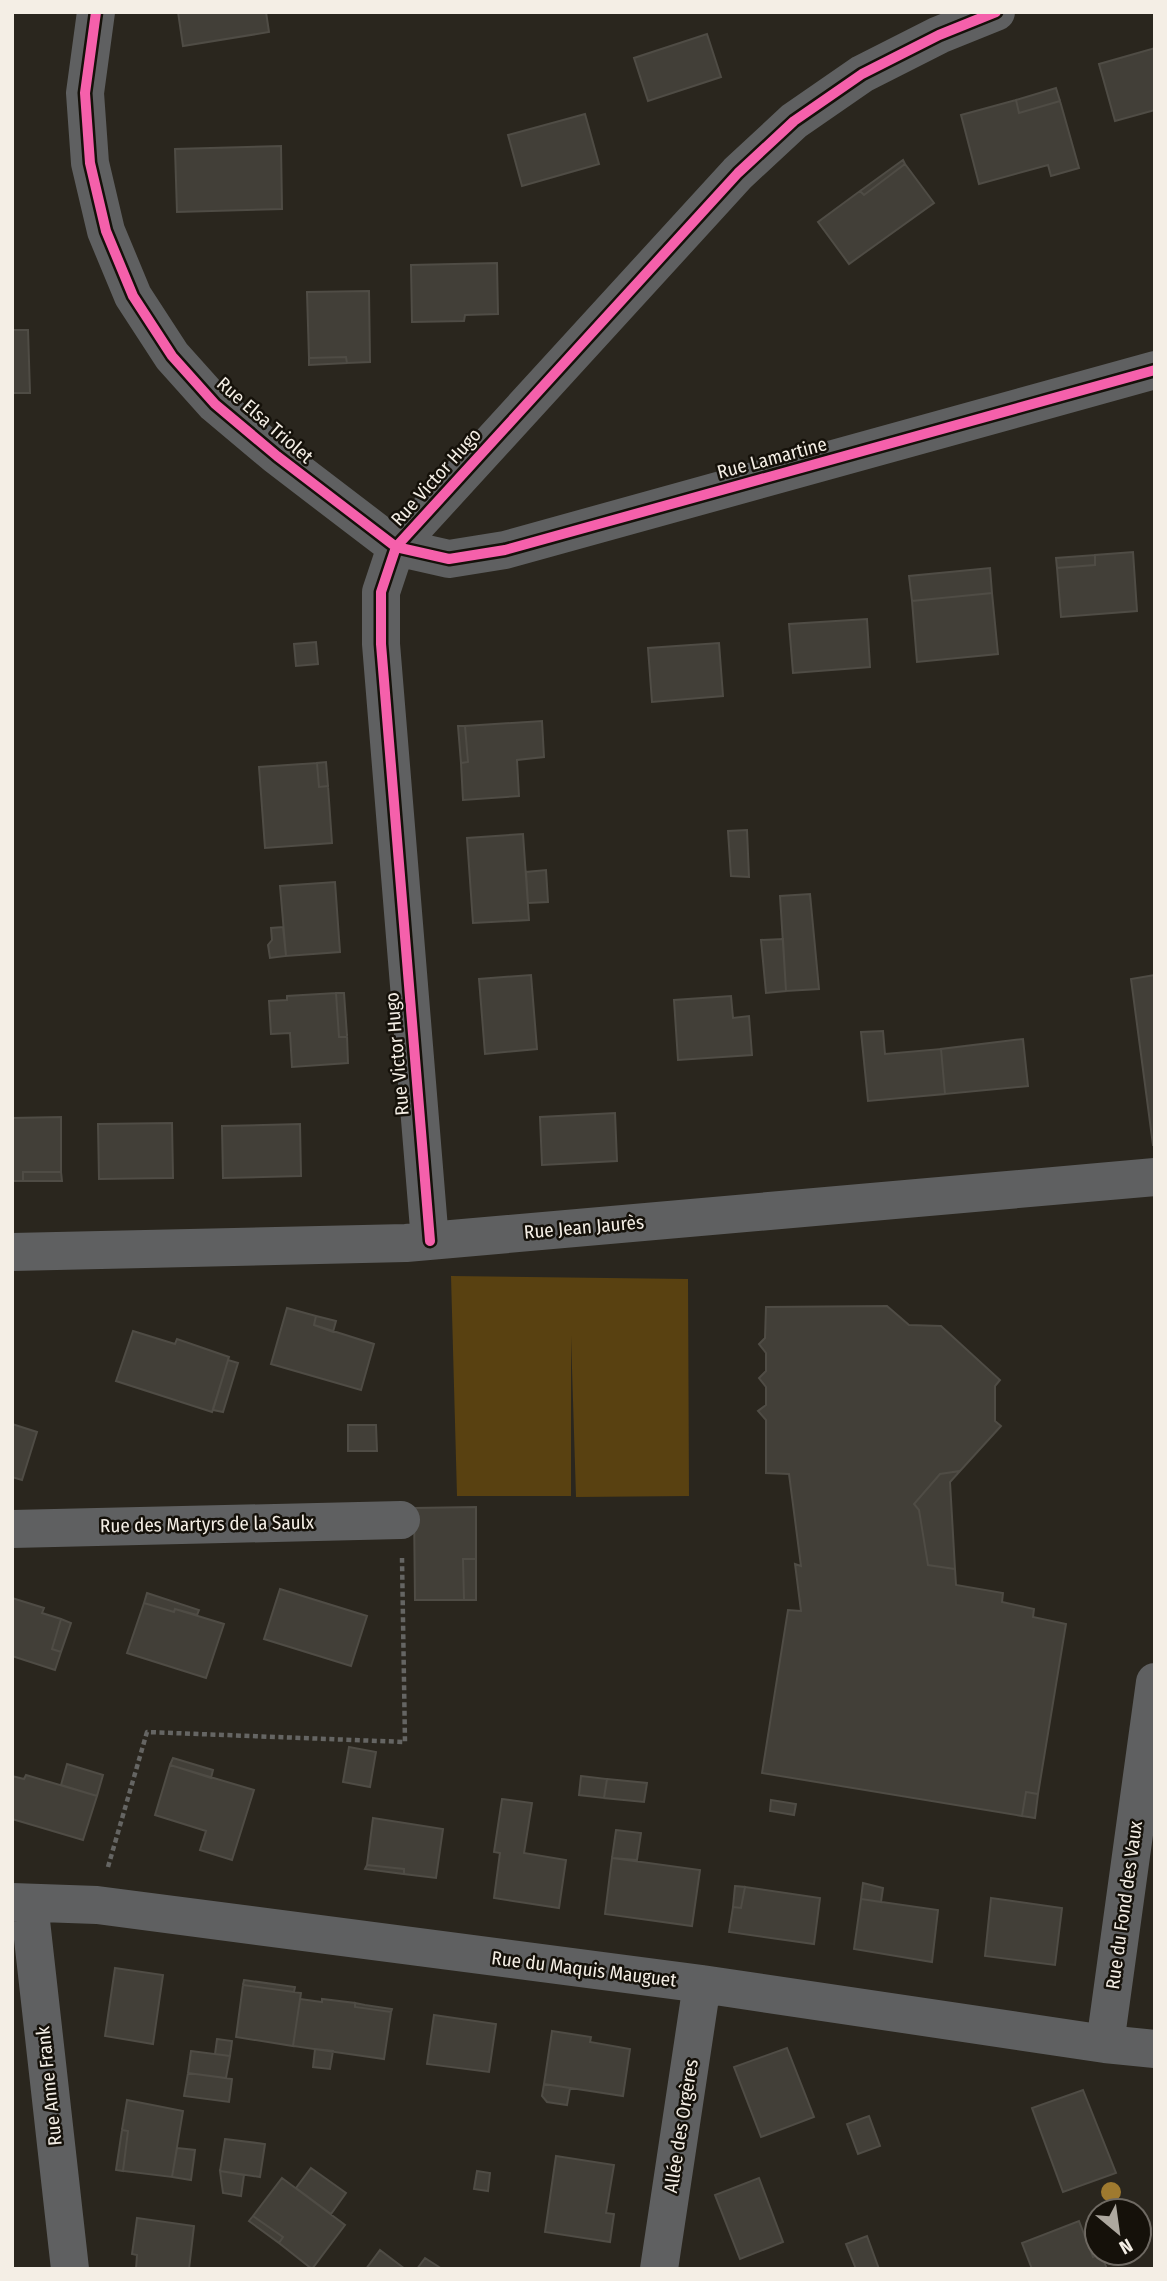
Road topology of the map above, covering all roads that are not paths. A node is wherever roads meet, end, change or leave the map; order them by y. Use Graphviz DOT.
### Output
graph roads {
  1 [pos="96,12"];
  2 [pos="996,12"];
  3 [pos="1155,370"];
  4 [pos="396,547"];
  5 [pos="1155,1177"];
  6 [pos="430,1241"];
  7 [pos="12,1252"];
  8 [pos="401,1520"];
  9 [pos="12,1528"];
  10 [pos="1155,1682"];
  11 [pos="20,1902"];
  12 [pos="702,1984"];
  13 [pos="1105,2044"];
  14 [pos="1155,2049"];
  15 [pos="70,2269"];
  16 [pos="659,2269"];
  1 -- 4 [label="street, Rue Elsa Triolet"];
  2 -- 4 [label="street, Rue Victor Hugo"];
  3 -- 4 [label="street, Rue Lamartine"];
  4 -- 6 [label="street, Rue Victor Hugo"];
  5 -- 6 [label="street, Rue Jean Jaurès"];
  6 -- 7 [label="street, Rue Jean Jaurès"];
  8 -- 9 [label="street, Rue des Martyrs de la Saulx"];
  10 -- 13 [label="street, Rue du Fond des Vaux"];
  11 -- 12 [label="street, Rue du Maquis Mauguet"];
  11 -- 15 [label="street, Rue Anne Frank"];
  12 -- 13 [label="street, Rue du Maquis Mauguet"];
  12 -- 16 [label="street, Allée des Orgères"];
  13 -- 14 [label="street, Rue du Maquis Mauguet"];
}
